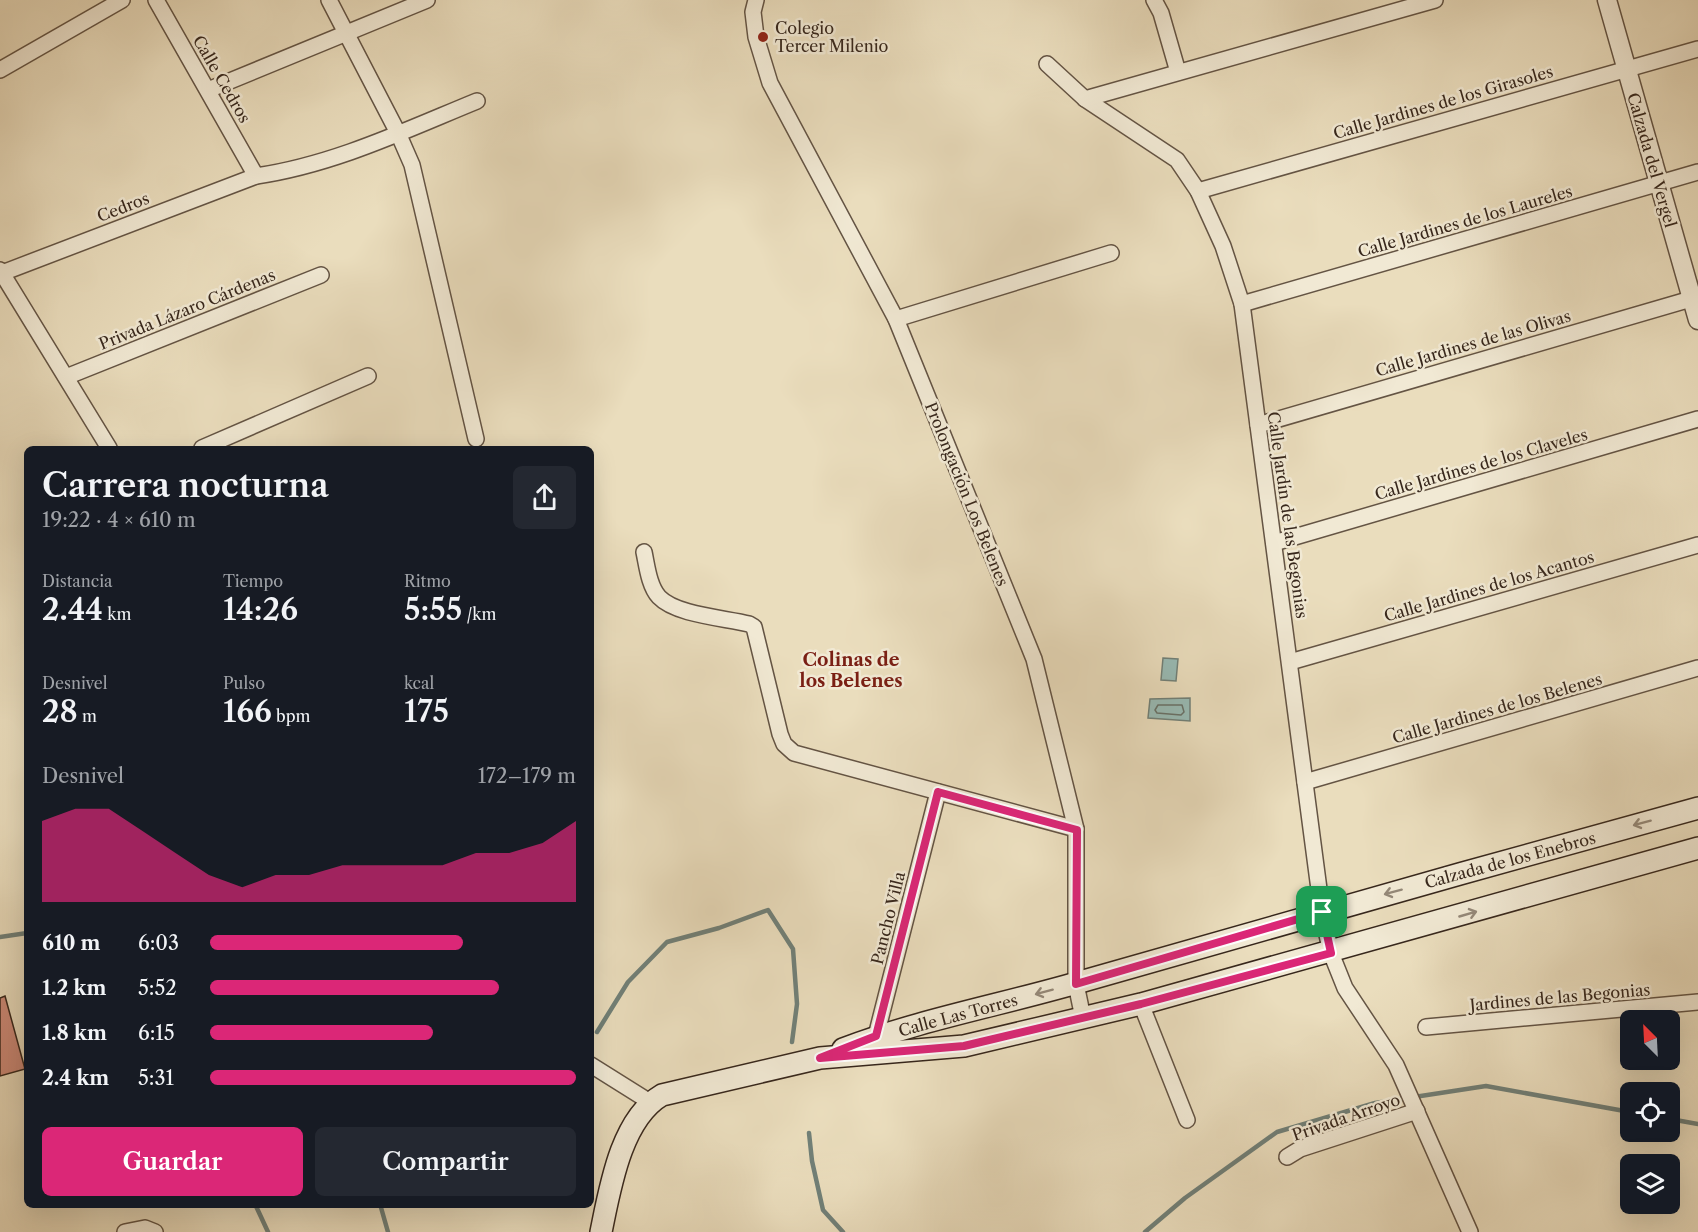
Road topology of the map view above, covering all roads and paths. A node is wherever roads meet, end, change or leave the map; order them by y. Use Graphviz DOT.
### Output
graph roads {
  1 [pos="122,0"];
  2 [pos="156,0"];
  3 [pos="329,0"];
  4 [pos="427,0"];
  5 [pos="756,0"];
  6 [pos="1154,0"];
  7 [pos="1436,0"];
  8 [pos="1607,0"];
  9 [pos="346,32"];
  10 [pos="1698,49"];
  11 [pos="1047,63"];
  12 [pos="1626,68"];
  13 [pos="0,70"];
  14 [pos="1178,72"];
  15 [pos="208,90"];
  16 [pos="1085,99"];
  17 [pos="477,101"];
  18 [pos="398,133"];
  19 [pos="1698,172"];
  20 [pos="256,176"];
  21 [pos="1659,183"];
  22 [pos="1198,192"];
  23 [pos="1111,253"];
  24 [pos="0,271"];
  25 [pos="321,275"];
  26 [pos="1695,298"];
  27 [pos="1242,304"];
  28 [pos="896,319"];
  29 [pos="1698,320"];
  30 [pos="368,376"];
  31 [pos="66,377"];
  32 [pos="1698,419"];
  33 [pos="1258,425"];
  34 [pos="476,439"];
  35 [pos="108,446"];
  36 [pos="207,446"];
  37 [pos="1274,543"];
  38 [pos="1698,545"];
  39 [pos="644,552"];
  40 [pos="1290,662"];
  41 [pos="1698,668"];
  42 [pos="1305,782"];
  43 [pos="938,792"];
  44 [pos="1698,808"];
  45 [pos="1077,830"];
  46 [pos="1698,848"];
  47 [pos="1322,912"];
  48 [pos="1331,953"];
  49 [pos="1076,984"];
  50 [pos="1698,1002"];
  51 [pos="1141,1004"];
  52 [pos="1083,1017"];
  53 [pos="1426,1027"];
  54 [pos="877,1045"];
  55 [pos="594,1067"];
  56 [pos="650,1102"];
  57 [pos="1416,1109"];
  58 [pos="1187,1119"];
  59 [pos="1287,1157"];
  60 [pos="125,1232"];
  61 [pos="155,1232"];
  62 [pos="601,1232"];
  63 [pos="1470,1232"];
  1 -- 13 [label="street"];
  2 -- 15 [label="street, Calle Cedros"];
  3 -- 9 [label="street"];
  4 -- 9 [label="street"];
  5 -- 28 [label="street, Prolongación Los Belenes"];
  6 -- 14 [label="street"];
  7 -- 14 [label="street"];
  8 -- 12 [label="street, Calzada del Vergel"];
  9 -- 15 [label="street"];
  9 -- 18 [label="street"];
  10 -- 12 [label="street, Calle Jardines de los Girasoles"];
  11 -- 16 [label="street, Calle Jardín de las Begonias"];
  12 -- 21 [label="street, Calzada del Vergel"];
  12 -- 22 [label="street, Calle Jardines de los Girasoles"];
  14 -- 16 [label="street"];
  15 -- 20 [label="street, Calle Cedros"];
  16 -- 22 [label="street, Calle Jardín de las Begonias"];
  17 -- 18 [label="street, Cedros"];
  18 -- 20 [label="street, Cedros"];
  18 -- 34 [label="street"];
  19 -- 21 [label="street, Calle Jardines de los Laureles"];
  20 -- 24 [label="street, Cedros"];
  21 -- 26 [label="street, Calzada del Vergel"];
  21 -- 27 [label="street, Calle Jardines de los Laureles"];
  22 -- 27 [label="street, Calle Jardín de las Begonias"];
  23 -- 28 [label="street"];
  24 -- 31 [label="street"];
  25 -- 31 [label="street, Privada Lázaro Cárdenas"];
  26 -- 29 [label="street, Calzada del Vergel"];
  26 -- 33 [label="street, Calle Jardines de las Olivas"];
  27 -- 33 [label="street, Calle Jardín de las Begonias"];
  28 -- 45 [label="street, Prolongación Los Belenes"];
  30 -- 36 [label="street"];
  31 -- 35 [label="street"];
  32 -- 37 [label="street, Calle Jardines de los Claveles"];
  33 -- 37 [label="street, Calle Jardín de las Begonias"];
  37 -- 40 [label="street, Calle Jardín de las Begonias"];
  38 -- 40 [label="street, Calle Jardines de los Acantos"];
  39 -- 43 [label="street"];
  40 -- 42 [label="street, Calle Jardín de las Begonias"];
  41 -- 42 [label="street, Calle Jardines de los Belenes"];
  42 -- 47 [label="street, Calle Jardín de las Begonias"];
  43 -- 45 [label="street"];
  43 -- 54 [label="street, Pancho Villa"];
  44 -- 47 [label="main road, Calzada de los Enebros, one-way"];
  45 -- 49 [label="street, Prolongación Los Belenes"];
  48 -- 46 [label="main road, one-way"];
  47 -- 48 [label="street, Calle Jardín de las Begonias"];
  47 -- 49 [label="main road, Calle Las Torres"];
  48 -- 51 [label="main road, Calle Las Torres"];
  48 -- 57 [label="street, Calle Jardín de las Begonias"];
  49 -- 52 [label="street, Prolongación Los Belenes"];
  49 -- 54 [label="main road, Calle Las Torres, one-way"];
  50 -- 53 [label="street, Jardines de las Begonias"];
  51 -- 52 [label="main road, Calle Las Torres"];
  51 -- 58 [label="street"];
  52 -- 54 [label="main road, Calle Las Torres"];
  54 -- 56 [label="main road, Calle Las Torres"];
  55 -- 56 [label="street"];
  56 -- 62 [label="main road"];
  57 -- 59 [label="street, Privada Arroyo"];
  57 -- 63 [label="street, Calle Jardín de las Begonias"];
  60 -- 61 [label="street"];
}
